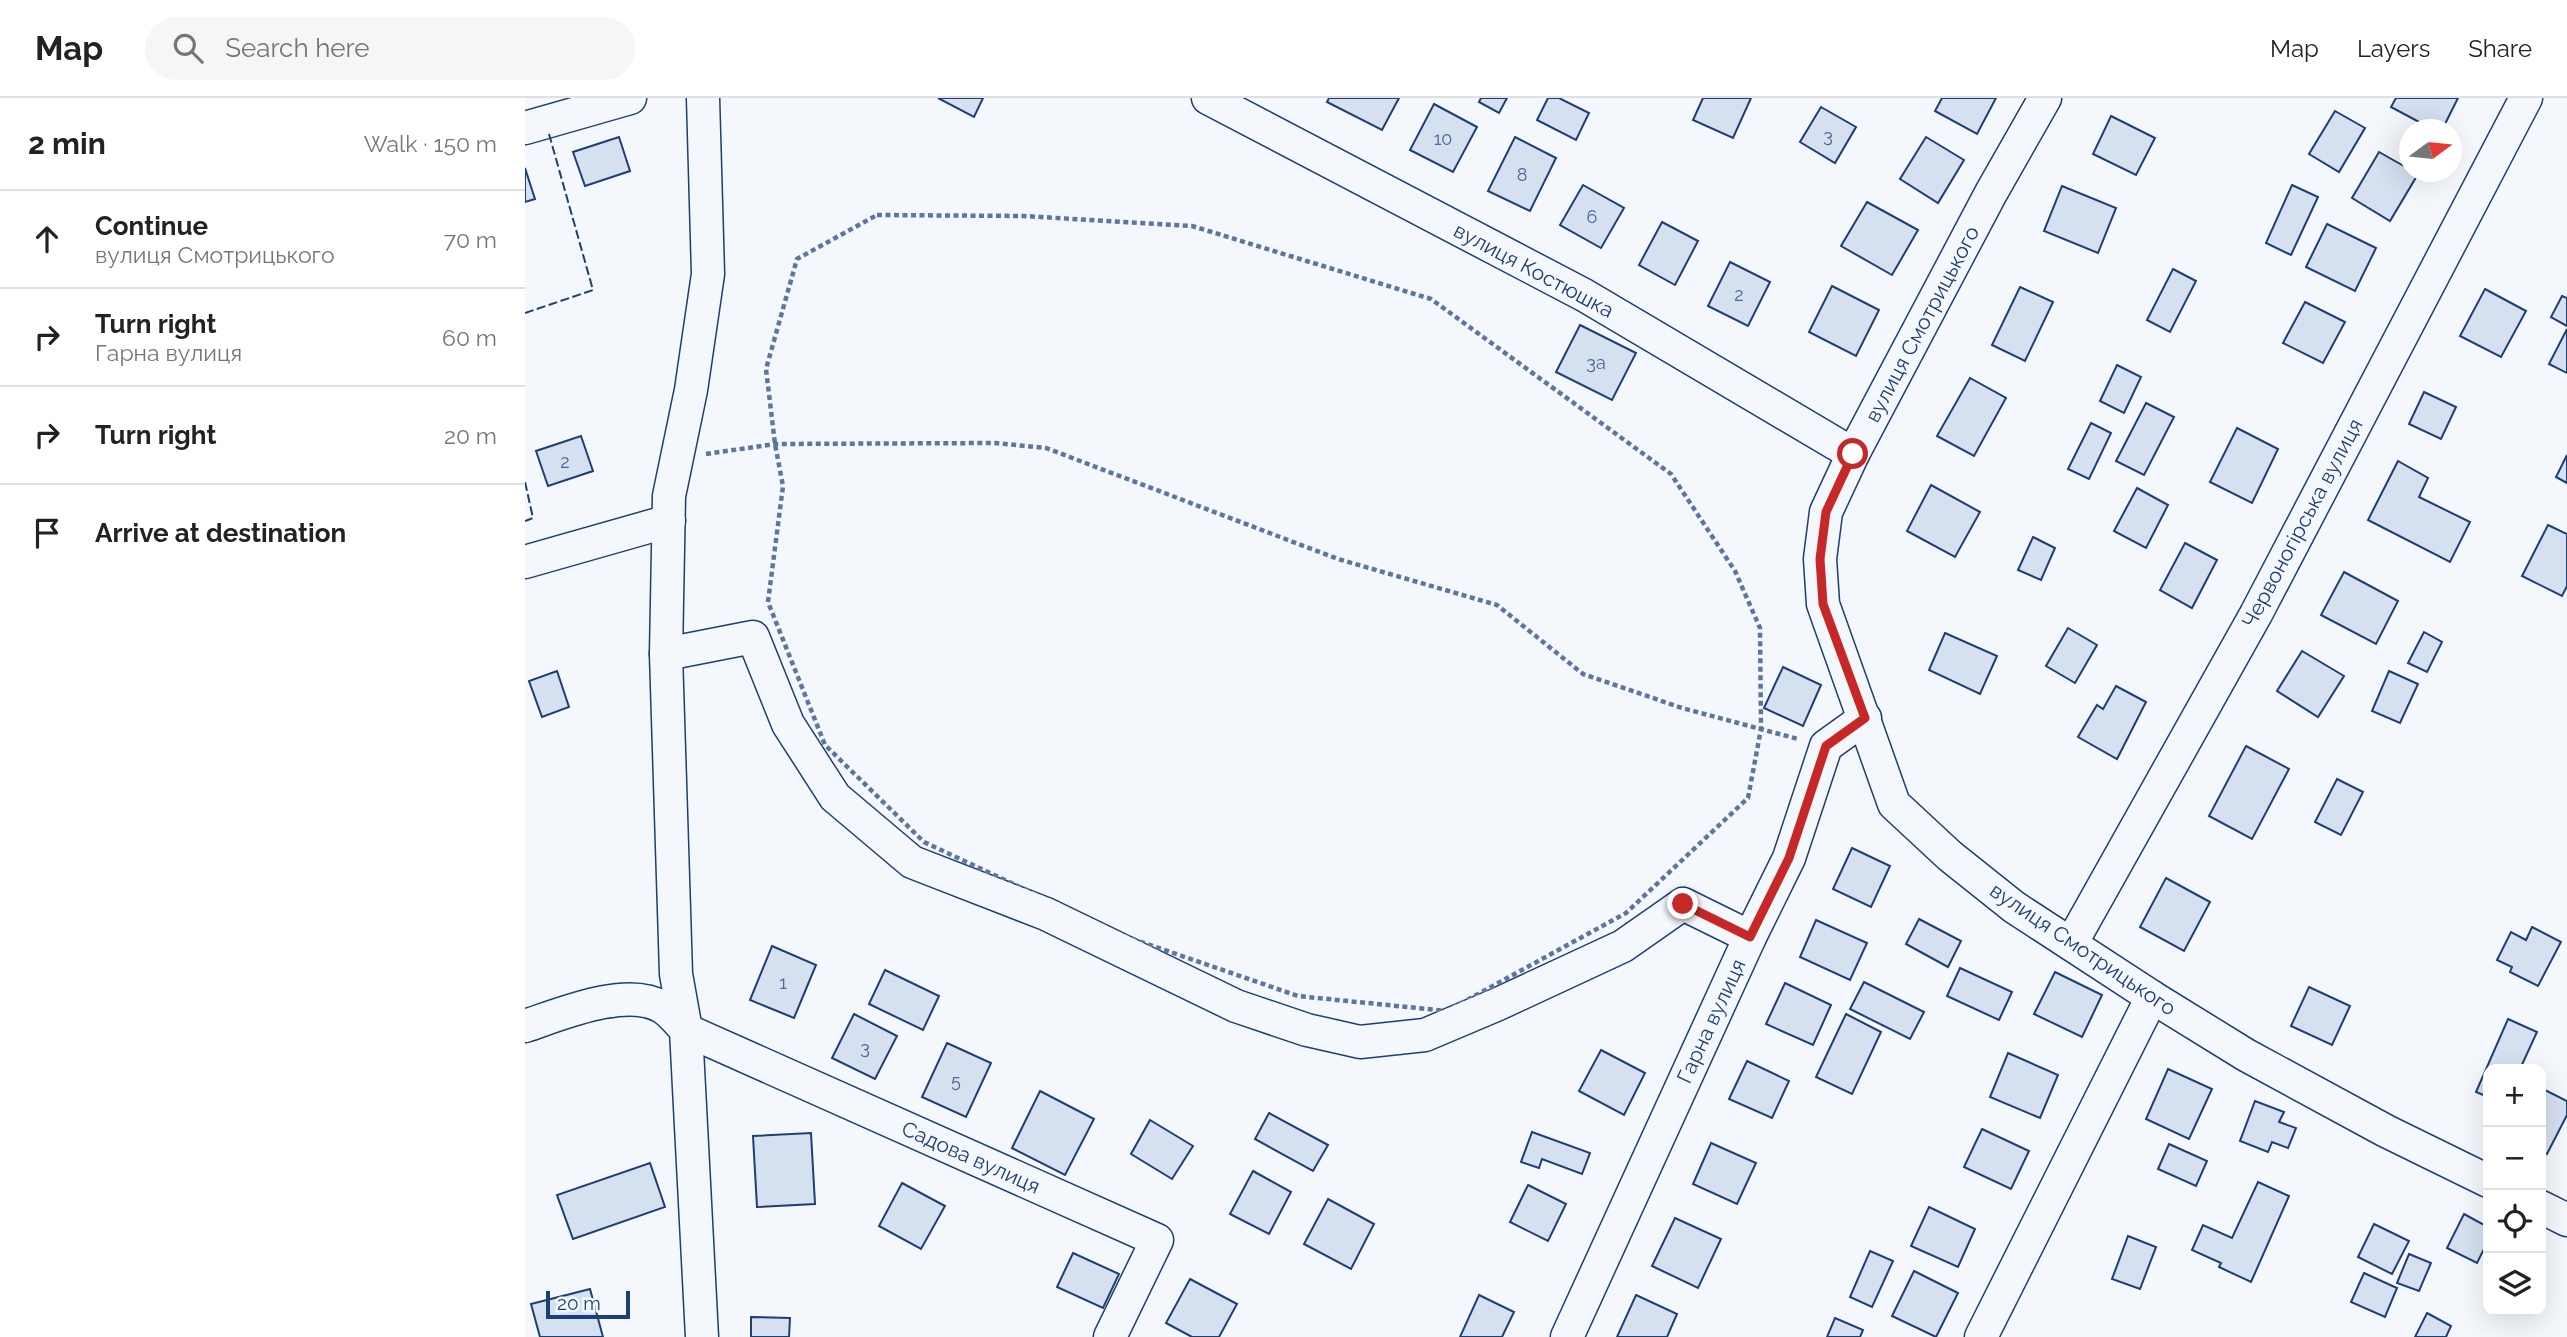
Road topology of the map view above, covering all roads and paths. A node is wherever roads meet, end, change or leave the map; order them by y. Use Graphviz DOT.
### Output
graph roads {
  1 [pos="630,98"];
  2 [pos="703,98"];
  3 [pos="1208,98"];
  4 [pos="2045,98"];
  5 [pos="2526,98"];
  6 [pos="525,128"];
  7 [pos="775,444"];
  8 [pos="1853,454"];
  9 [pos="677,458"];
  10 [pos="669,521"];
  11 [pos="525,562"];
  12 [pos="666,654"];
  13 [pos="1865,718"];
  14 [pos="1761,729"];
  15 [pos="1826,746"];
  16 [pos="1750,937"];
  17 [pos="2071,944"];
  18 [pos="2152,997"];
  19 [pos="525,1026"];
  20 [pos="686,1030"];
  21 [pos="2483,1179"];
  22 [pos="2546,1210"];
  23 [pos="2567,1220"];
  24 [pos="702,1337"];
  25 [pos="1110,1337"];
  26 [pos="1567,1337"];
  27 [pos="1981,1337"];
  1 -- 6 [label="street"];
  2 -- 9 [label="street"];
  3 -- 8 [label="street, вулиця Костюшка"];
  4 -- 8 [label="street, вулиця Смотрицького"];
  5 -- 17 [label="street, Червоногірська вулиця"];
  7 -- 9 [label="path"];
  7 -- 14 [label="path"];
  7 -- 14 [label="path"];
  7 -- 14 [label="path"];
  8 -- 13 [label="street, вулиця Смотрицького"];
  9 -- 10 [label="street"];
  10 -- 11 [label="street"];
  10 -- 12 [label="street"];
  12 -- 16 [label="street"];
  12 -- 20 [label="street"];
  13 -- 15 [label="street"];
  13 -- 17 [label="street, вулиця Смотрицького"];
  14 -- 15 [label="path"];
  15 -- 16 [label="street, Гарна вулиця"];
  16 -- 26 [label="street, Гарна вулиця"];
  17 -- 18 [label="street, вулиця Смотрицького"];
  18 -- 21 [label="street, вулиця Смотрицького"];
  18 -- 27 [label="street"];
  19 -- 20 [label="street"];
  20 -- 24 [label="street"];
  20 -- 25 [label="street, Садова вулиця"];
  22 -- 23 [label="street"];
}
